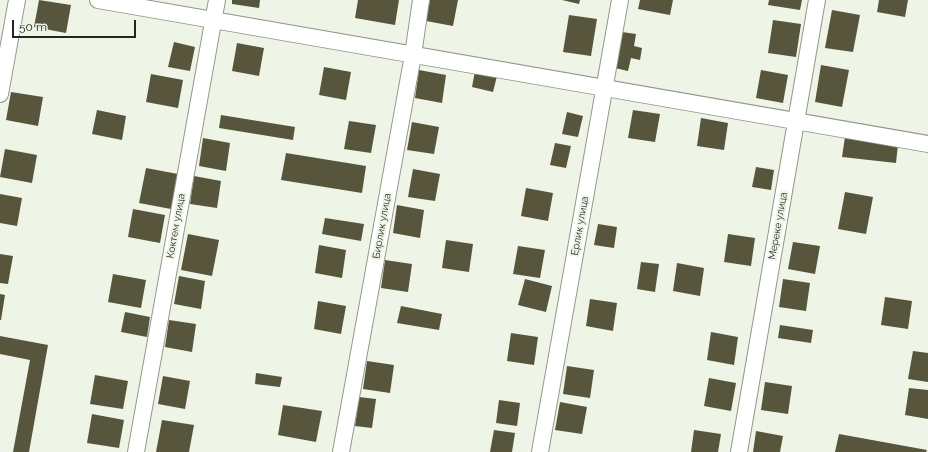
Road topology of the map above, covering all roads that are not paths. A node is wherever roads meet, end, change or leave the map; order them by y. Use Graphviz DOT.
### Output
graph roads {
  1 [pos="17,0"];
  2 [pos="98,0"];
  3 [pos="217,0"];
  4 [pos="421,0"];
  5 [pos="620,0"];
  6 [pos="817,0"];
  7 [pos="213,20"];
  8 [pos="413,55"];
  9 [pos="604,88"];
  10 [pos="0,94"];
  11 [pos="796,121"];
  12 [pos="928,144"];
  13 [pos="136,452"];
  14 [pos="341,452"];
  15 [pos="540,452"];
  16 [pos="739,452"];
  1 -- 10 [label="street"];
  2 -- 7 [label="street"];
  3 -- 7 [label="street, Коктем улица"];
  4 -- 8 [label="street, Бирлик улица"];
  5 -- 9 [label="street, Ерлик улица"];
  6 -- 11 [label="street, Мереке улица"];
  7 -- 8 [label="street"];
  7 -- 13 [label="street, Коктем улица"];
  8 -- 9 [label="street"];
  8 -- 14 [label="street, Бирлик улица"];
  9 -- 11 [label="street"];
  9 -- 15 [label="street, Ерлик улица"];
  11 -- 12 [label="street"];
  11 -- 16 [label="street, Мереке улица"];
}
